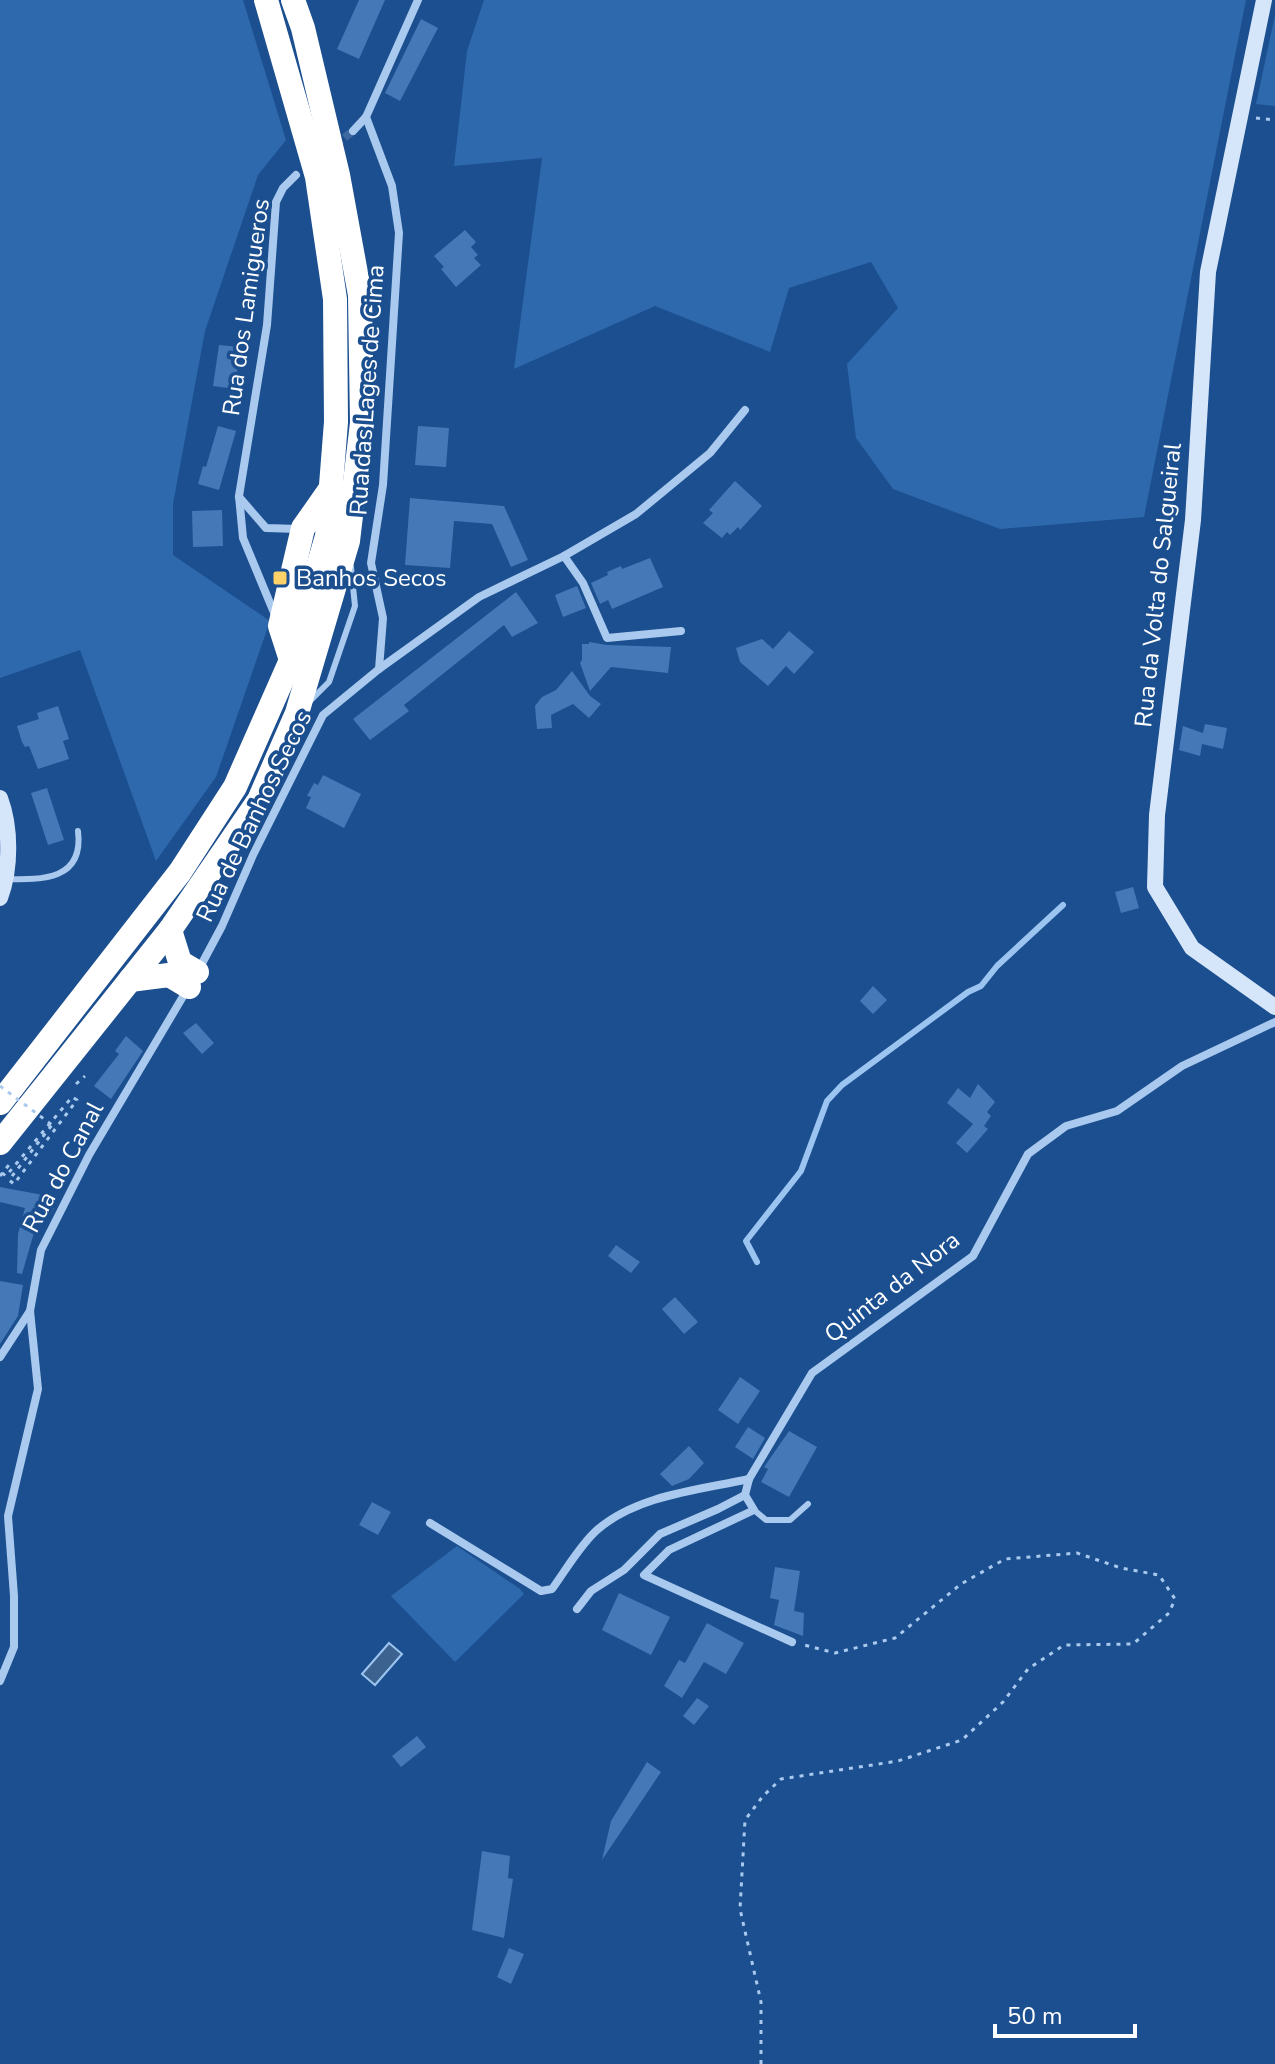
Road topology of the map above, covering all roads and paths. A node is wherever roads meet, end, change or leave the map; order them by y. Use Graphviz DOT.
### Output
graph roads {
  1 [pos="266,0"];
  2 [pos="418,0"];
  3 [pos="1264,0"];
  4 [pos="296,4"];
  5 [pos="366,117"];
  6 [pos="353,131"];
  7 [pos="296,175"];
  8 [pos="745,410"];
  9 [pos="330,489"];
  10 [pos="239,496"];
  11 [pos="303,528"];
  12 [pos="564,556"];
  13 [pos="280,626"];
  14 [pos="681,631"];
  15 [pos="291,660"];
  16 [pos="379,669"];
  17 [pos="0,798"];
  18 [pos="78,831"];
  19 [pos="6,879"];
  20 [pos="0,898"];
  21 [pos="170,930"];
  22 [pos="130,980"];
  23 [pos="193,980"];
  24 [pos="1275,1007"];
  25 [pos="1275,1022"];
  26 [pos="0,1086"];
  27 [pos="0,1103"];
  28 [pos="0,1143"];
  29 [pos="4,1175"];
  30 [pos="30,1311"];
  31 [pos="0,1357"];
  32 [pos="749,1479"];
  33 [pos="745,1495"];
  34 [pos="808,1504"];
  35 [pos="754,1510"];
  36 [pos="430,1523"];
  37 [pos="577,1609"];
  38 [pos="792,1642"];
  39 [pos="0,1681"];
  40 [pos="761,2064"];
  1 -- 9 [label="highway"];
  2 -- 5 [label="street"];
  3 -- 24 [label="main road, Rua da Volta do Salgueiral"];
  4 -- 21 [label="highway"];
  5 -- 6 [label="street"];
  5 -- 16 [label="street, Rua das Lages de Cima"];
  7 -- 10 [label="street, Rua dos Lamigueros"];
  8 -- 12 [label="street, Rua de Banhos Secos"];
  9 -- 11 [label="highway"];
  9 -- 15 [label="highway"];
  10 -- 11 [label="street"];
  10 -- 13 [label="street, Rua dos Lamigueros"];
  11 -- 13 [label="highway"];
  12 -- 14 [label="street"];
  12 -- 16 [label="street, Rua de Banhos Secos"];
  13 -- 15 [label="highway"];
  15 -- 27 [label="highway"];
  16 -- 23 [label="street, Rua de Banhos Secos"];
  17 -- 19 [label="main road"];
  18 -- 19 [label="lane"];
  19 -- 20 [label="main road"];
  21 -- 22 [label="highway"];
  21 -- 23 [label="highway"];
  22 -- 23 [label="highway"];
  22 -- 28 [label="highway"];
  23 -- 30 [label="street, Rua do Canal"];
  25 -- 32 [label="street, Quinta da Nora"];
  26 -- 29 [label="path, bridge"];
  30 -- 31 [label="street"];
  30 -- 39 [label="street, Rua do Canal"];
  32 -- 33 [label="street, Quinta da Nora"];
  32 -- 36 [label="street"];
  33 -- 35 [label="street"];
  33 -- 37 [label="street"];
  34 -- 35 [label="lane"];
  35 -- 38 [label="street"];
  38 -- 40 [label="path"];
}
